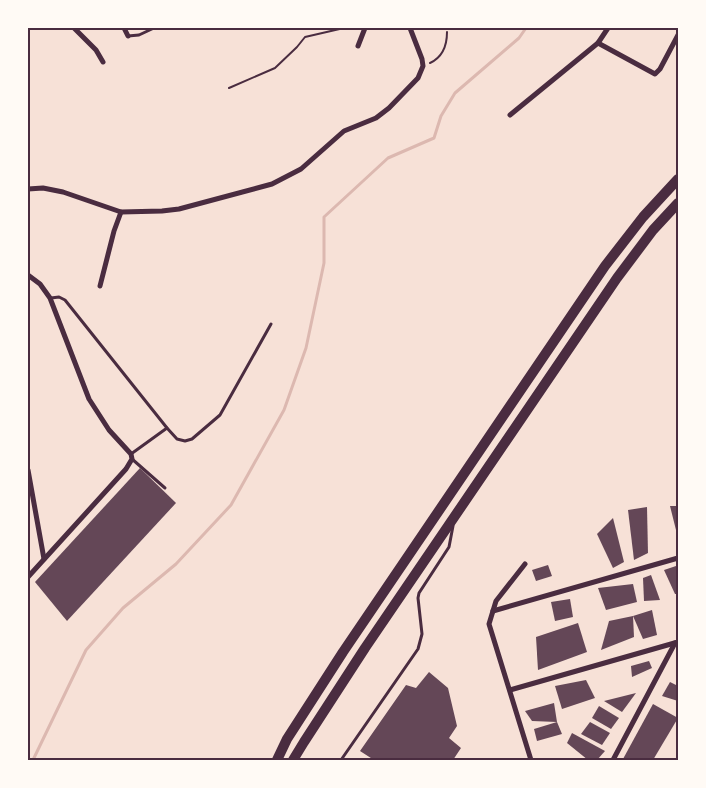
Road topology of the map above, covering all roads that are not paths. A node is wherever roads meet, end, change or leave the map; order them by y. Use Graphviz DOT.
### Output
graph roads {
  1 [pos="74,28"];
  2 [pos="124,28"];
  3 [pos="154,28"];
  4 [pos="366,28"];
  5 [pos="410,28"];
  6 [pos="608,28"];
  7 [pos="678,35"];
  8 [pos="128,36"];
  9 [pos="598,43"];
  10 [pos="358,46"];
  11 [pos="103,62"];
  12 [pos="510,115"];
  13 [pos="678,178"];
  14 [pos="28,189"];
  15 [pos="678,203"];
  16 [pos="121,212"];
  17 [pos="28,275"];
  18 [pos="100,286"];
  19 [pos="50,298"];
  20 [pos="270,324"];
  21 [pos="167,428"];
  22 [pos="132,457"];
  23 [pos="28,470"];
  24 [pos="165,488"];
  25 [pos="452,520"];
  26 [pos="678,558"];
  27 [pos="44,559"];
  28 [pos="525,564"];
  29 [pos="28,577"];
  30 [pos="493,611"];
  31 [pos="677,642"];
  32 [pos="510,690"];
  33 [pos="276,760"];
  34 [pos="294,760"];
  35 [pos="341,760"];
  36 [pos="531,760"];
  37 [pos="613,760"];
  1 -- 11 [label="street"];
  2 -- 8 [label="street"];
  3 -- 8 [label="lane"];
  4 -- 10 [label="street"];
  5 -- 16 [label="street"];
  6 -- 9 [label="street"];
  7 -- 9 [label="street"];
  9 -- 12 [label="street"];
  13 -- 33 [label="highway"];
  14 -- 16 [label="street"];
  15 -- 25 [label="highway"];
  16 -- 18 [label="street"];
  17 -- 19 [label="street"];
  19 -- 21 [label="lane"];
  19 -- 22 [label="street"];
  20 -- 21 [label="lane"];
  21 -- 22 [label="lane"];
  22 -- 24 [label="lane"];
  22 -- 27 [label="street"];
  23 -- 27 [label="street"];
  25 -- 34 [label="highway"];
  25 -- 35 [label="lane"];
  26 -- 30 [label="street"];
  27 -- 29 [label="street"];
  28 -- 30 [label="street"];
  30 -- 32 [label="street"];
  31 -- 32 [label="street"];
  31 -- 37 [label="street"];
  32 -- 36 [label="street"];
}
